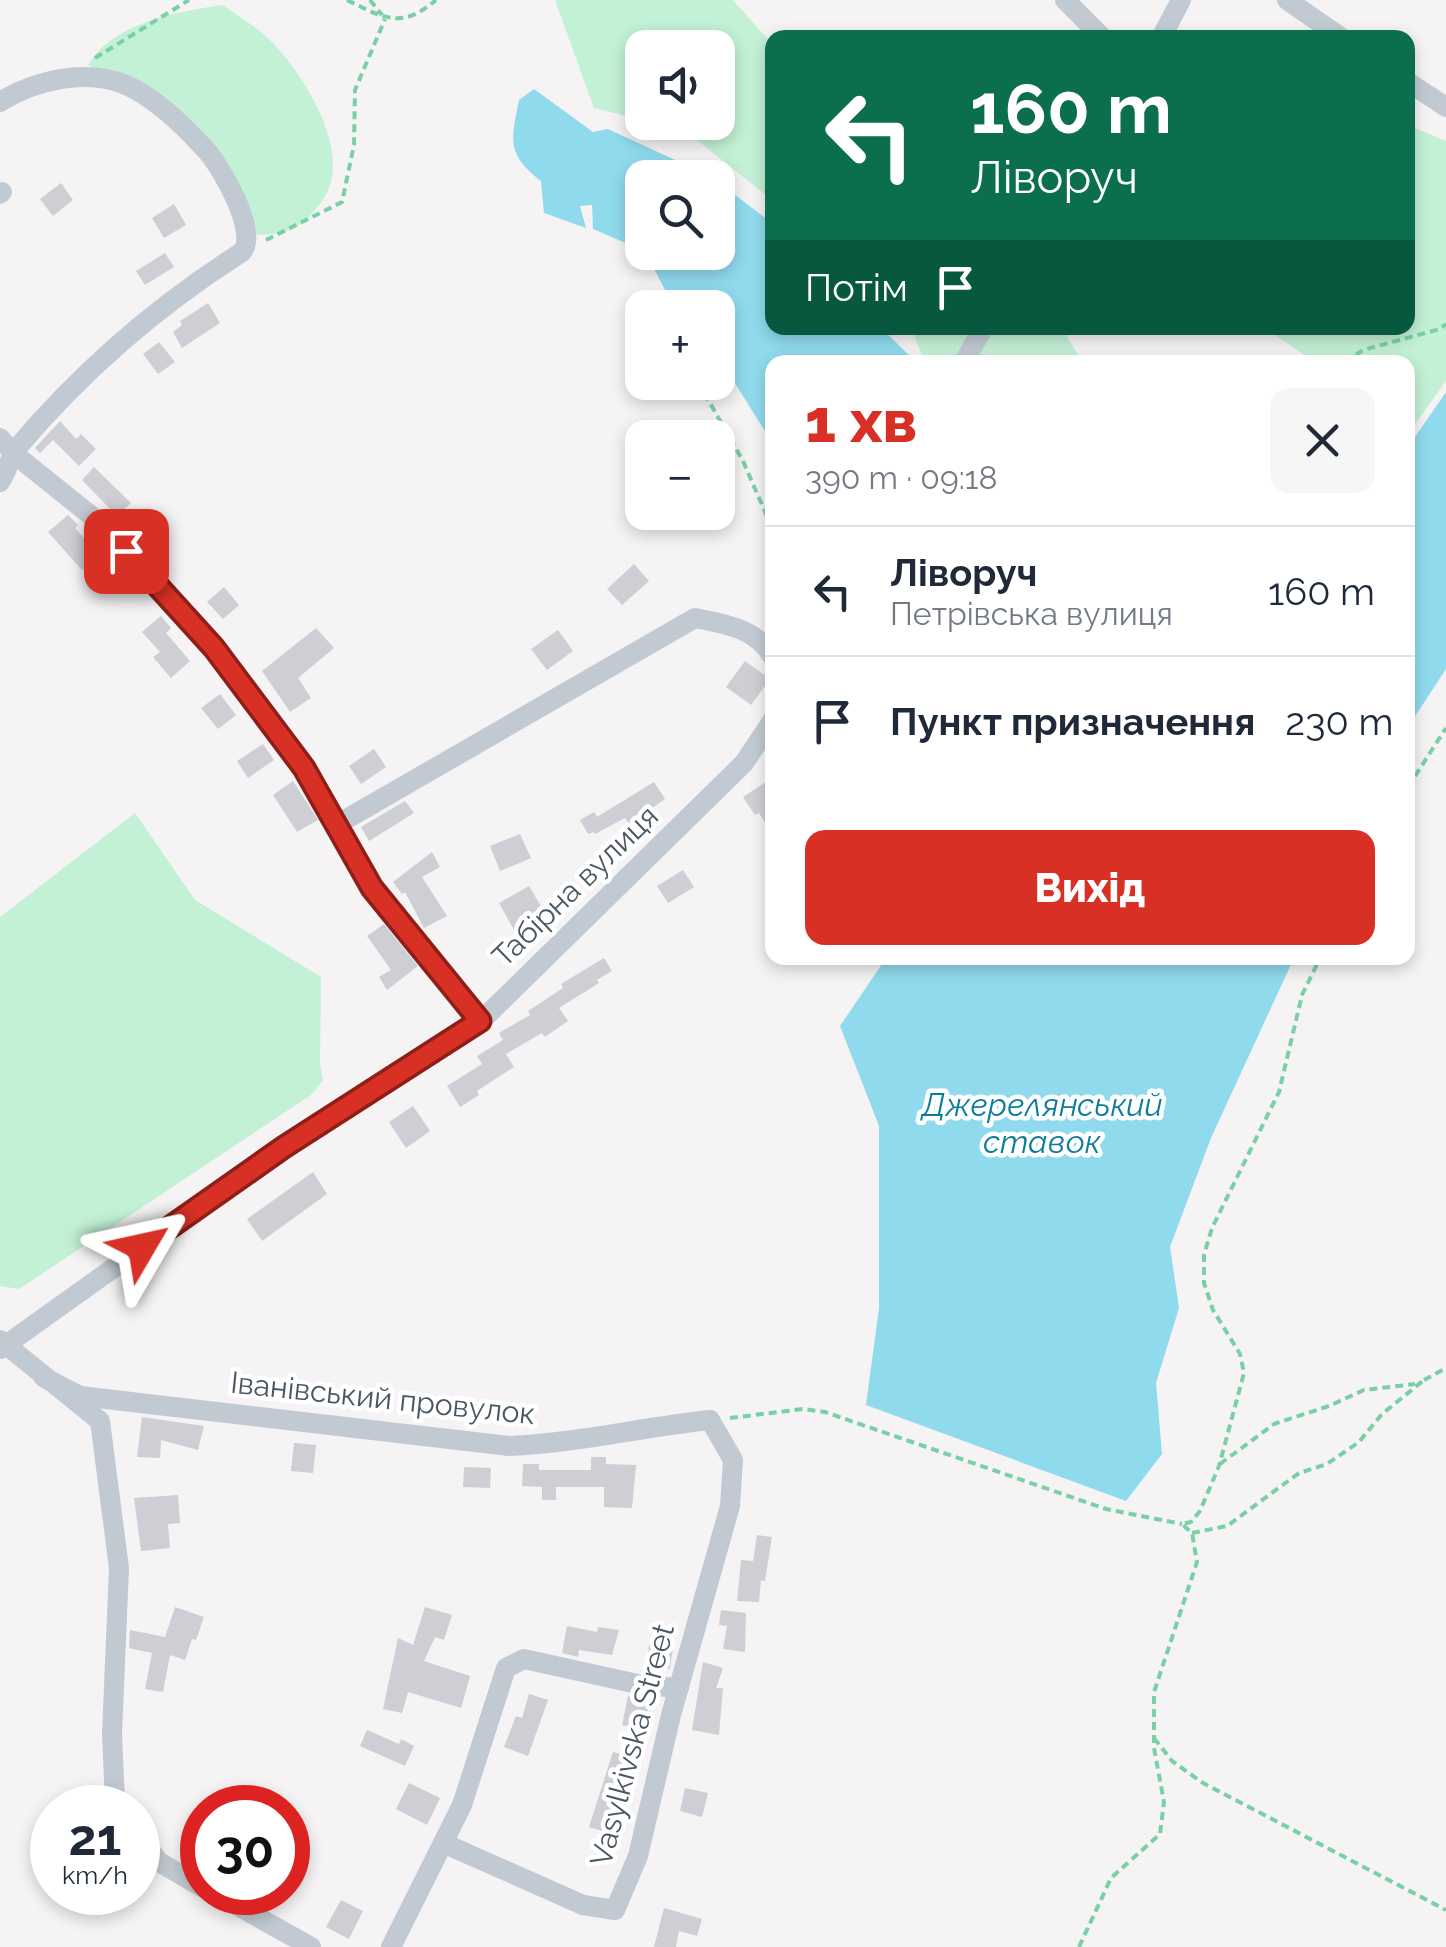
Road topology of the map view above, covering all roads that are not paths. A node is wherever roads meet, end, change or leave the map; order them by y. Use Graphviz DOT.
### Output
graph roads {
  1 [pos="1065,0"];
  2 [pos="1181,0"];
  3 [pos="1287,0"];
  4 [pos="1094,30"];
  5 [pos="1165,30"];
  6 [pos="1330,30"];
  7 [pos="1415,87"];
  8 [pos="0,102"];
  9 [pos="1446,108"];
  10 [pos="6,446"];
  11 [pos="0,482"];
  12 [pos="765,646"];
  13 [pos="765,732"];
  14 [pos="336,824"];
  15 [pos="480,1021"];
  16 [pos="2,1345"];
  17 [pos="43,1377"];
  18 [pos="710,1420"];
  19 [pos="679,1688"];
  20 [pos="114,1785"];
  21 [pos="443,1843"];
  22 [pos="254,1915"];
  23 [pos="311,1947"];
  24 [pos="391,1947"];
  1 -- 4 [label="street"];
  2 -- 5 [label="street"];
  3 -- 6 [label="street"];
  7 -- 9 [label="street"];
  8 -- 10 [label="street"];
  10 -- 11 [label="street"];
  10 -- 14 [label="street"];
  12 -- 14 [label="street"];
  13 -- 15 [label="street, Табірна вулиця"];
  14 -- 15 [label="street"];
  15 -- 16 [label="street, Табірна вулиця"];
  16 -- 17 [label="street"];
  17 -- 18 [label="street, Іванівський провулок"];
  17 -- 20 [label="street"];
  18 -- 19 [label="street, Vasylkivska Street"];
  19 -- 21 [label="street"];
  19 -- 21 [label="street, Vasylkivska Street"];
  21 -- 24 [label="street"];
  22 -- 23 [label="street"];
}
